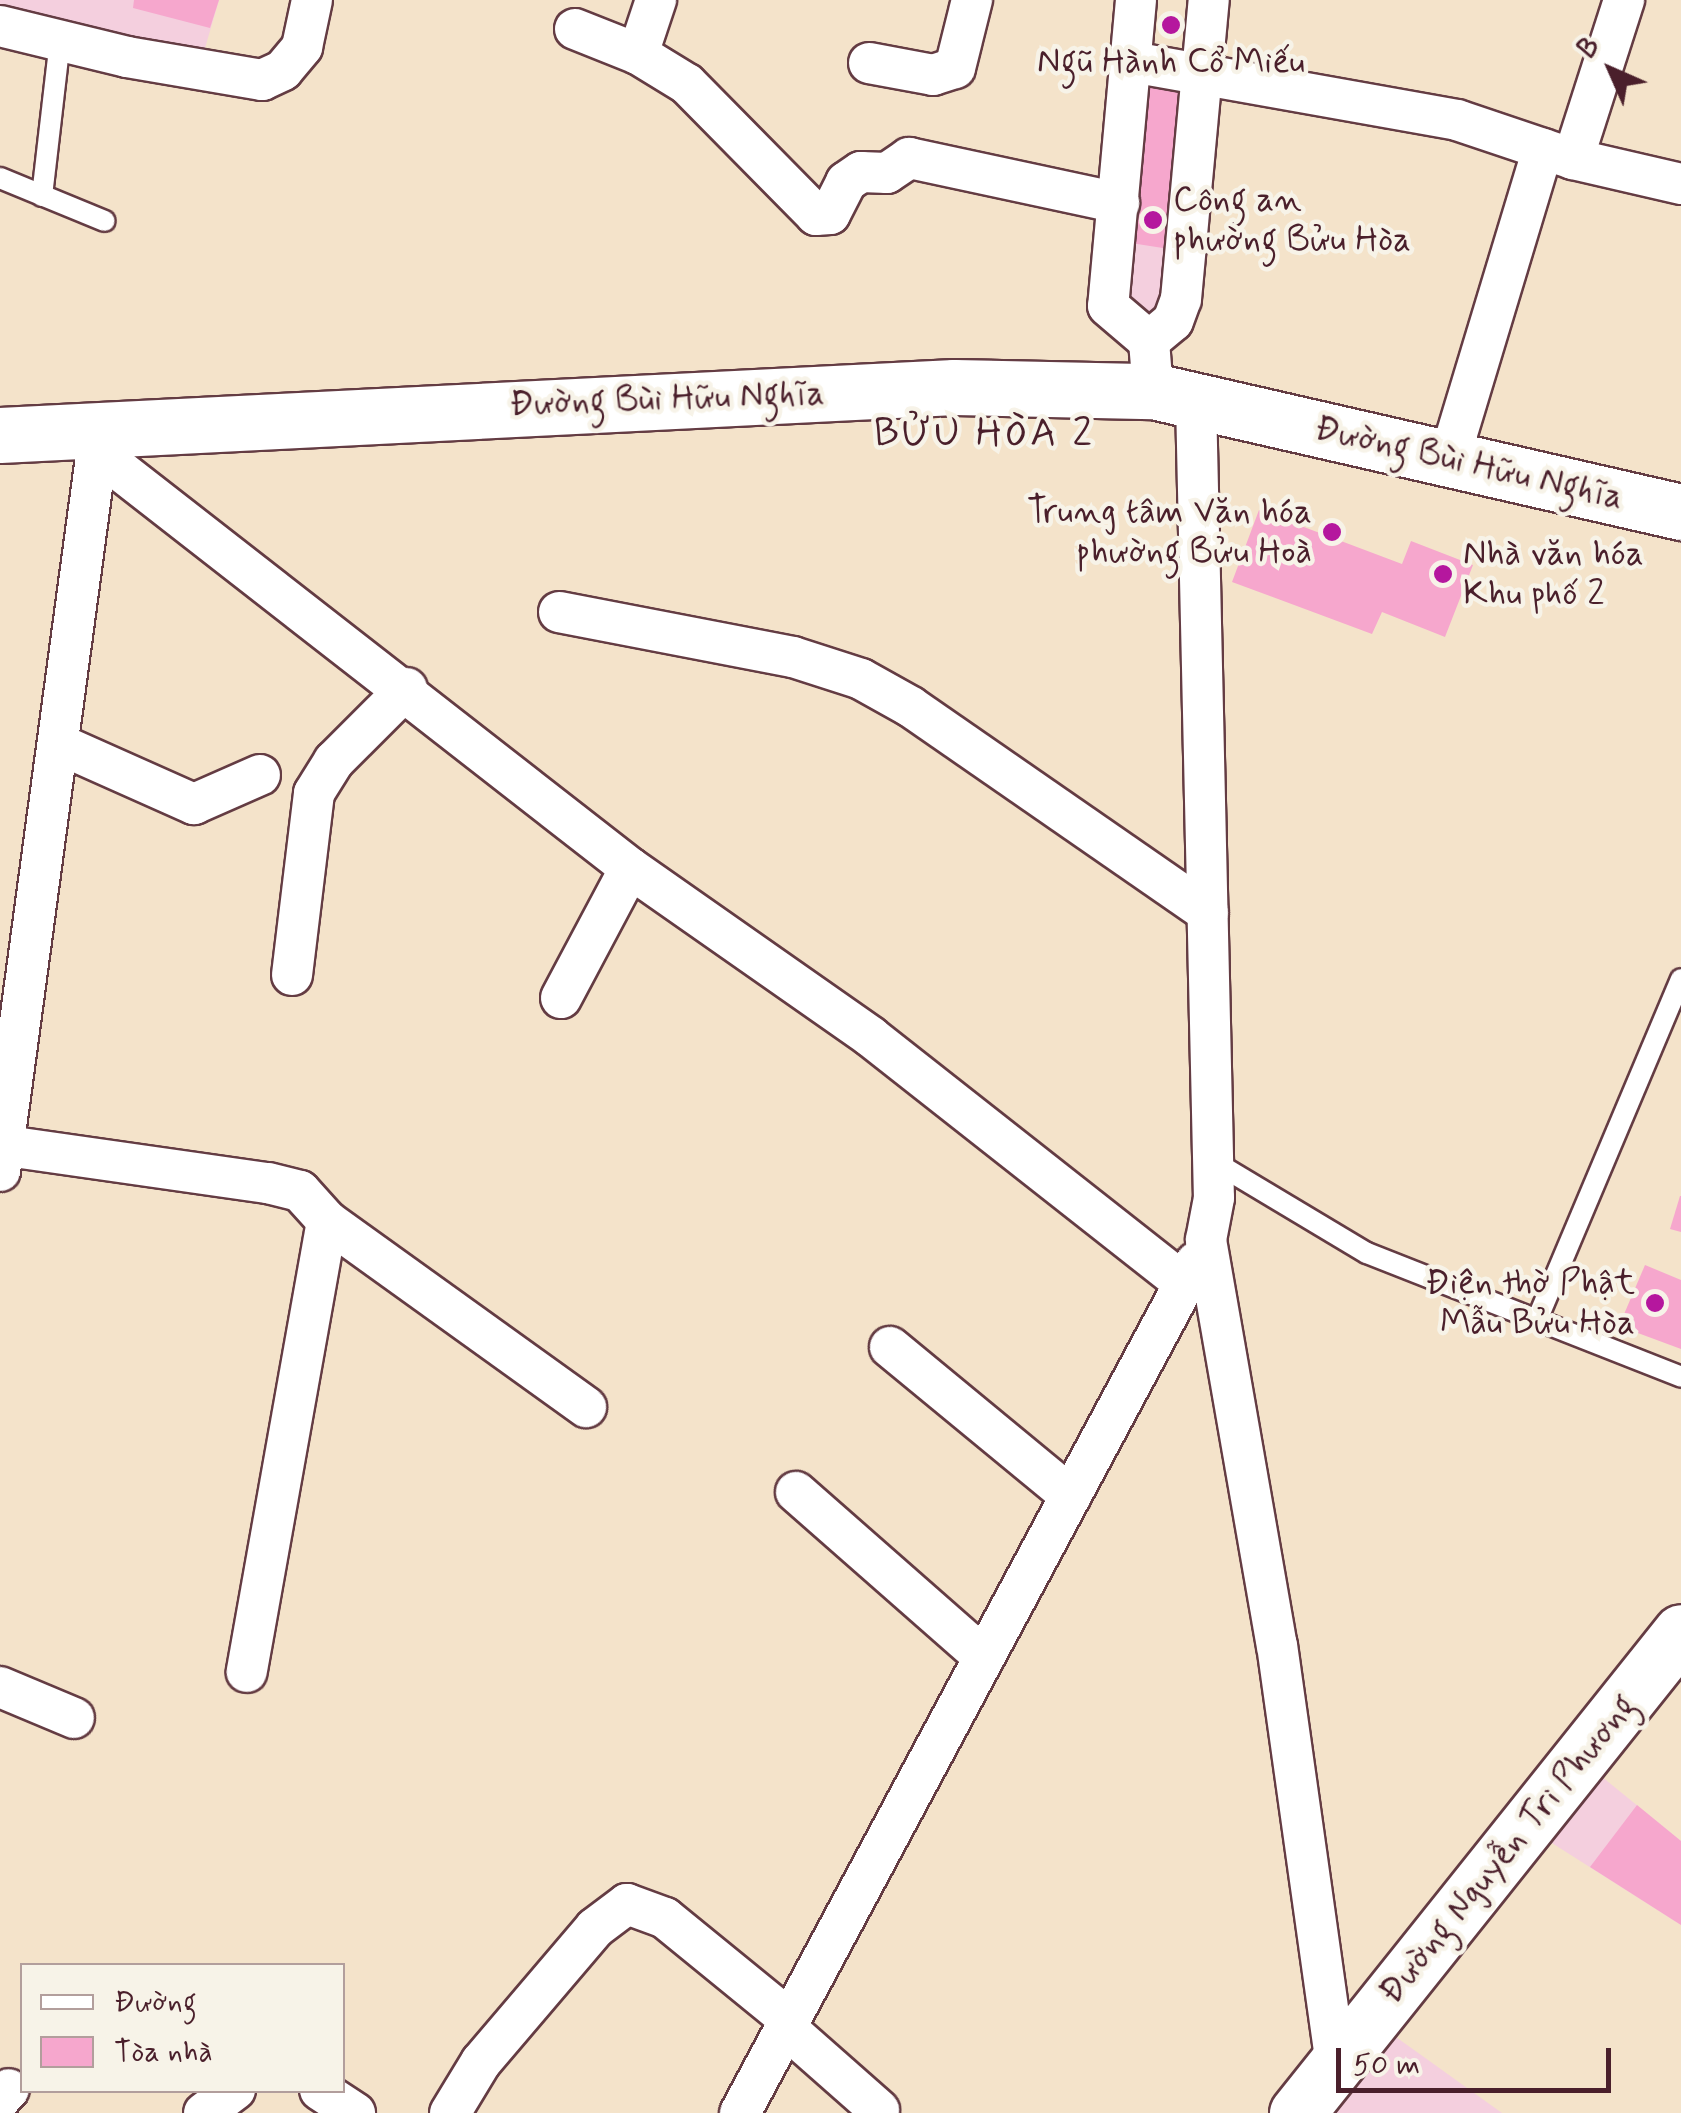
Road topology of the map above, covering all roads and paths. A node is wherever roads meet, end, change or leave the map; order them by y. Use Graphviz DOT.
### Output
graph roads {
  1 [pos="312,0"];
  2 [pos="656,0"];
  3 [pos="972,0"];
  4 [pos="1136,0"];
  5 [pos="1209,0"];
  6 [pos="1624,0"];
  7 [pos="0,26"];
  8 [pos="575,29"];
  9 [pos="60,40"];
  10 [pos="638,54"];
  11 [pos="1132,62"];
  12 [pos="869,63"];
  13 [pos="1204,73"];
  14 [pos="1558,154"];
  15 [pos="0,178"];
  16 [pos="1681,184"];
  17 [pos="42,196"];
  18 [pos="1119,202"];
  19 [pos="105,222"];
  20 [pos="1166,378"];
  21 [pos="0,435"];
  22 [pos="99,443"];
  23 [pos="1449,460"];
  24 [pos="1681,512"];
  25 [pos="559,612"];
  26 [pos="406,688"];
  27 [pos="59,744"];
  28 [pos="260,775"];
  29 [pos="630,868"];
  30 [pos="1208,913"];
  31 [pos="292,975"];
  32 [pos="1681,979"];
  33 [pos="561,998"];
  34 [pos="1,1153"];
  35 [pos="1213,1161"];
  36 [pos="327,1221"];
  37 [pos="1206,1240"];
  38 [pos="1186,1285"];
  39 [pos="1537,1320"];
  40 [pos="890,1346"];
  41 [pos="1681,1376"];
  42 [pos="586,1407"];
  43 [pos="796,1492"];
  44 [pos="1071,1496"];
  45 [pos="1681,1632"];
  46 [pos="984,1657"];
  47 [pos="248,1672"];
  48 [pos="0,1688"];
  49 [pos="74,1718"];
  50 [pos="788,2024"];
  51 [pos="1336,2064"];
  52 [pos="231,2093"];
  53 [pos="325,2093"];
  54 [pos="878,2110"];
  55 [pos="204,2113"];
  56 [pos="355,2113"];
  57 [pos="450,2113"];
  58 [pos="740,2113"];
  59 [pos="1297,2113"];
  1 -- 9 [label="street"];
  2 -- 10 [label="street"];
  3 -- 12 [label="street"];
  4 -- 11 [label="street"];
  5 -- 13 [label="street"];
  6 -- 14 [label="street"];
  7 -- 9 [label="street"];
  8 -- 10 [label="street"];
  9 -- 17 [label="lane"];
  10 -- 18 [label="street"];
  11 -- 13 [label="street"];
  11 -- 18 [label="street"];
  13 -- 14 [label="street"];
  13 -- 20 [label="street"];
  14 -- 16 [label="street"];
  14 -- 23 [label="street"];
  15 -- 17 [label="lane"];
  17 -- 19 [label="lane"];
  18 -- 20 [label="street"];
  20 -- 22 [label="main road, Đường Bùi Hữu Nghĩa"];
  20 -- 23 [label="main road, Đường Bùi Hữu Nghĩa"];
  20 -- 30 [label="street"];
  21 -- 22 [label="main road, Đường Bùi Hữu Nghĩa"];
  22 -- 26 [label="street"];
  22 -- 27 [label="street"];
  23 -- 24 [label="main road, Đường Bùi Hữu Nghĩa"];
  25 -- 30 [label="street"];
  26 -- 29 [label="street"];
  26 -- 31 [label="street"];
  27 -- 28 [label="street"];
  27 -- 34 [label="street"];
  29 -- 33 [label="street"];
  29 -- 38 [label="street"];
  30 -- 35 [label="street"];
  32 -- 39 [label="lane"];
  34 -- 36 [label="street"];
  35 -- 37 [label="street"];
  35 -- 39 [label="lane"];
  36 -- 42 [label="street"];
  36 -- 47 [label="street"];
  37 -- 38 [label="street"];
  37 -- 51 [label="street"];
  38 -- 44 [label="street"];
  39 -- 41 [label="lane"];
  40 -- 44 [label="street"];
  43 -- 46 [label="street"];
  44 -- 46 [label="street"];
  45 -- 51 [label="main road, Đường Nguyễn Tri Phương"];
  46 -- 50 [label="street"];
  48 -- 49 [label="street"];
  50 -- 54 [label="street"];
  50 -- 57 [label="street"];
  50 -- 58 [label="street"];
  51 -- 59 [label="main road, Đường Nguyễn Tri Phương"];
  52 -- 55 [label="street"];
  53 -- 56 [label="street"];
}
